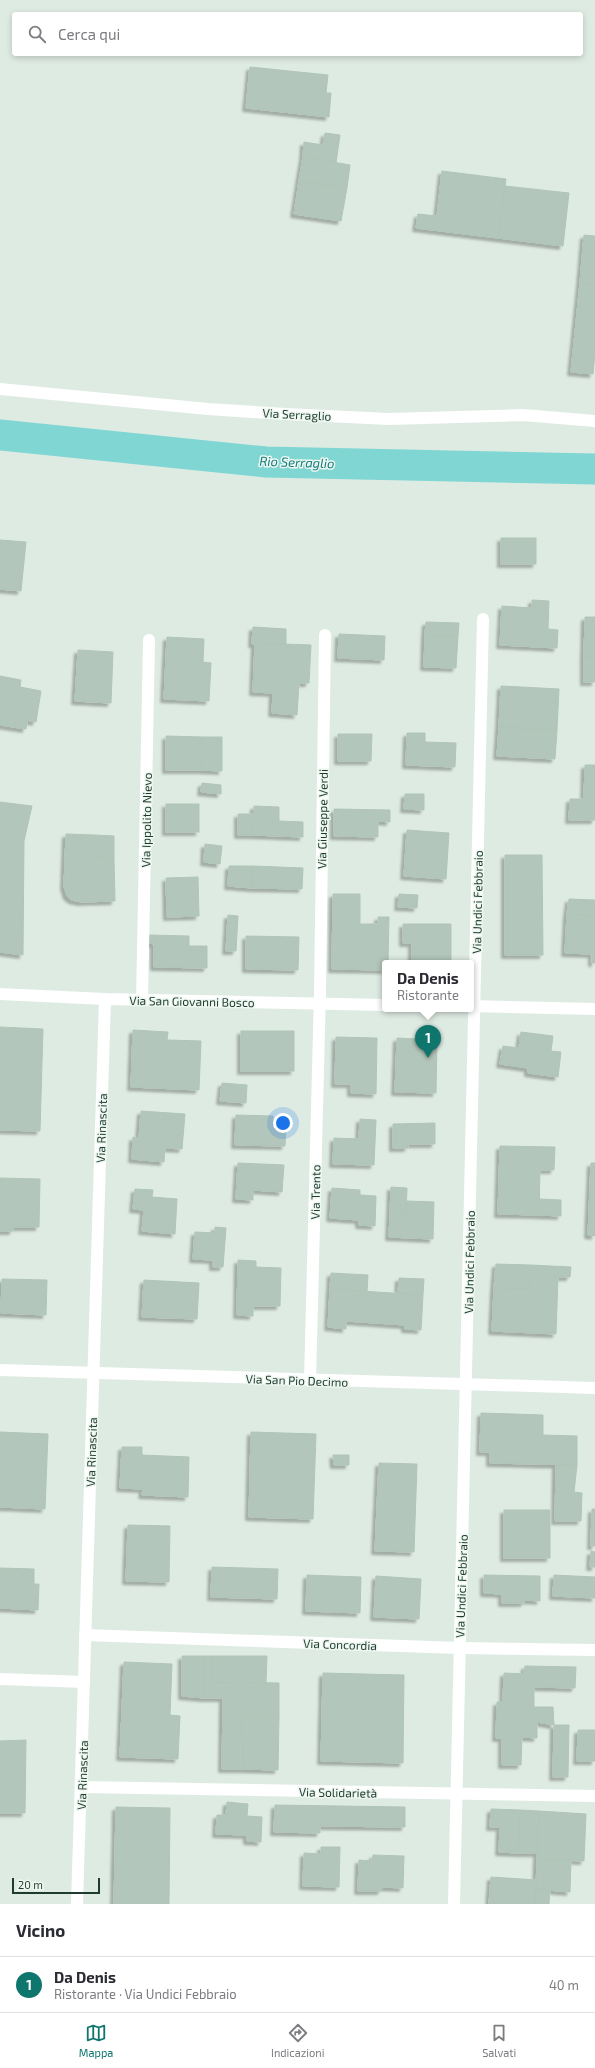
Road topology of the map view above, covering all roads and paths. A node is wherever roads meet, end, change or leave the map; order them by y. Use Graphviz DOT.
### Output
graph roads {
  1 [pos="0,389"];
  2 [pos="595,421"];
  3 [pos="483,620"];
  4 [pos="325,635"];
  5 [pos="149,640"];
  6 [pos="474,967"];
  7 [pos="0,994"];
  8 [pos="105,999"];
  9 [pos="142,1000"];
  10 [pos="319,1004"];
  11 [pos="382,1004"];
  12 [pos="474,1006"];
  13 [pos="595,1009"];
  14 [pos="473,1012"];
  15 [pos="0,1370"];
  16 [pos="93,1372"];
  17 [pos="310,1381"];
  18 [pos="466,1386"];
  19 [pos="595,1388"];
  20 [pos="85,1635"];
  21 [pos="459,1648"];
  22 [pos="595,1650"];
  23 [pos="0,1679"];
  24 [pos="84,1682"];
  25 [pos="82,1787"];
  26 [pos="456,1794"];
  27 [pos="595,1796"];
  28 [pos="77,1904"];
  29 [pos="454,1904"];
  1 -- 2 [label="street, Via Serraglio"];
  3 -- 6 [label="street, Via Undici Febbraio"];
  4 -- 10 [label="street, Via Giuseppe Verdi"];
  5 -- 9 [label="street, Via Ippolito Nievo"];
  7 -- 8 [label="street, Via San Giovanni Bosco"];
  8 -- 9 [label="street, Via San Giovanni Bosco"];
  8 -- 16 [label="street, Via Rinascita"];
  9 -- 10 [label="street, Via San Giovanni Bosco"];
  10 -- 11 [label="street, Via San Giovanni Bosco"];
  10 -- 17 [label="street, Via Trento"];
  12 -- 13 [label="street"];
  14 -- 18 [label="street, Via Undici Febbraio"];
  15 -- 16 [label="street, Via San Pio Decimo"];
  16 -- 17 [label="street, Via San Pio Decimo"];
  16 -- 20 [label="street, Via Rinascita"];
  17 -- 18 [label="street, Via San Pio Decimo"];
  18 -- 19 [label="street, Via San Pio Decimo"];
  18 -- 21 [label="street, Via Undici Febbraio"];
  20 -- 21 [label="street, Via Concordia"];
  20 -- 24 [label="street, Via Rinascita"];
  21 -- 22 [label="street, Via Concordia"];
  21 -- 26 [label="street, Via Undici Febbraio"];
  23 -- 24 [label="street"];
  24 -- 25 [label="street, Via Rinascita"];
  25 -- 26 [label="street, Via Solidarietà"];
  25 -- 28 [label="street, Via Rinascita"];
  26 -- 27 [label="street, Via Solidarietà"];
  26 -- 29 [label="street, Via Undici Febbraio"];
}
